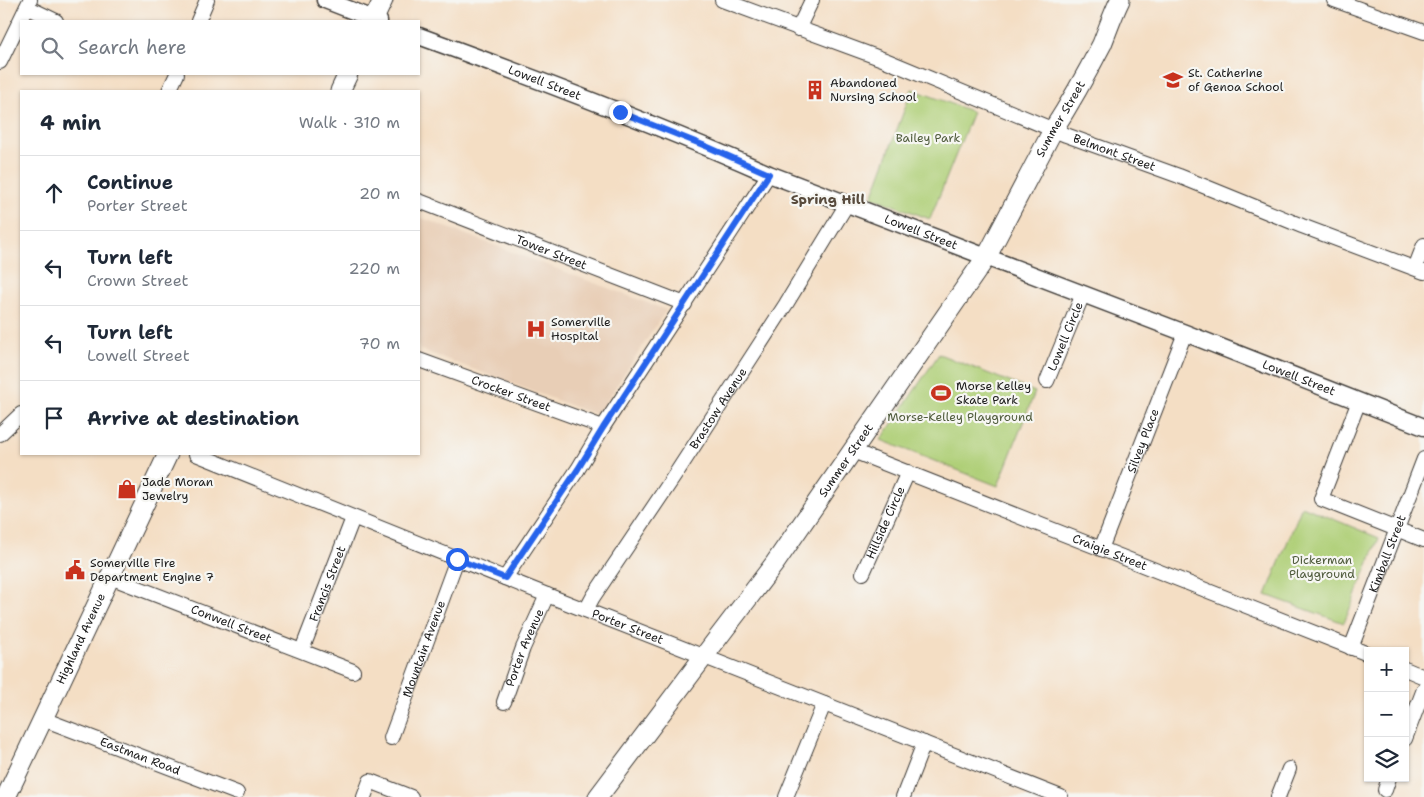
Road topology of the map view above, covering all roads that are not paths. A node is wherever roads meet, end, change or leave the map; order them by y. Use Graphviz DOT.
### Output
graph roads {
  1 [pos="207,0"];
  2 [pos="325,0"];
  3 [pos="383,0"];
  4 [pos="722,0"];
  5 [pos="812,0"];
  6 [pos="1120,0"];
  7 [pos="1334,0"];
  8 [pos="28,3"];
  9 [pos="54,20"];
  10 [pos="198,20"];
  11 [pos="373,20"];
  12 [pos="375,20"];
  13 [pos="798,29"];
  14 [pos="1424,32"];
  15 [pos="420,36"];
  16 [pos="0,62"];
  17 [pos="176,75"];
  18 [pos="348,75"];
  19 [pos="169,90"];
  20 [pos="340,90"];
  21 [pos="1053,130"];
  22 [pos="769,174"];
  23 [pos="420,201"];
  24 [pos="847,204"];
  25 [pos="1424,245"];
  26 [pos="986,256"];
  27 [pos="1419,270"];
  28 [pos="1083,294"];
  29 [pos="685,304"];
  30 [pos="1185,333"];
  31 [pos="420,360"];
  32 [pos="1047,381"];
  33 [pos="1359,401"];
  34 [pos="20,415"];
  35 [pos="1424,427"];
  36 [pos="603,428"];
  37 [pos="0,434"];
  38 [pos="854,450"];
  39 [pos="168,455"];
  40 [pos="198,455"];
  41 [pos="1424,459"];
  42 [pos="908,472"];
  43 [pos="353,518"];
  44 [pos="1397,530"];
  45 [pos="1424,540"];
  46 [pos="1101,549"];
  47 [pos="457,559"];
  48 [pos="863,573"];
  49 [pos="110,577"];
  50 [pos="505,578"];
  51 [pos="546,595"];
  52 [pos="586,610"];
  53 [pos="1351,648"];
  54 [pos="302,650"];
  55 [pos="1364,653"];
  56 [pos="703,656"];
  57 [pos="353,670"];
  58 [pos="1409,671"];
  59 [pos="1424,677"];
  60 [pos="1424,689"];
  61 [pos="504,702"];
  62 [pos="824,704"];
  63 [pos="43,718"];
  64 [pos="1406,737"];
  65 [pos="391,738"];
  66 [pos="924,743"];
  67 [pos="1289,770"];
  68 [pos="237,793"];
  69 [pos="1044,794"];
  70 [pos="6,797"];
  71 [pos="364,797"];
  72 [pos="411,797"];
  73 [pos="598,797"];
  74 [pos="786,797"];
  75 [pos="903,797"];
  76 [pos="1061,797"];
  77 [pos="1278,797"];
  1 -- 10 [label="street"];
  2 -- 11 [label="street"];
  3 -- 12 [label="main road"];
  4 -- 13 [label="street, Belmont Street"];
  5 -- 13 [label="street"];
  6 -- 21 [label="main road, Summer Street"];
  7 -- 14 [label="street"];
  8 -- 9 [label="street"];
  8 -- 16 [label="street"];
  13 -- 21 [label="street, Belmont Street"];
  15 -- 22 [label="street, Lowell Street"];
  17 -- 19 [label="street"];
  18 -- 20 [label="main road"];
  21 -- 26 [label="main road, Summer Street"];
  21 -- 27 [label="street, Belmont Street"];
  22 -- 24 [label="street, Lowell Street"];
  22 -- 29 [label="street"];
  23 -- 29 [label="street, Tower Street"];
  24 -- 26 [label="street, Lowell Street"];
  24 -- 52 [label="street, Brastow Avenue"];
  25 -- 27 [label="street"];
  26 -- 28 [label="street, Lowell Street"];
  26 -- 38 [label="main road, Summer Street"];
  28 -- 30 [label="street, Lowell Street"];
  28 -- 32 [label="street, Lowell Circle"];
  29 -- 36 [label="street"];
  30 -- 33 [label="street, Lowell Street"];
  30 -- 46 [label="street, Silvey Place"];
  31 -- 36 [label="street, Crocker Street"];
  33 -- 35 [label="street, Lowell Street"];
  33 -- 44 [label="street"];
  34 -- 37 [label="street"];
  36 -- 50 [label="street"];
  38 -- 42 [label="street, Craigie Street"];
  38 -- 56 [label="main road, Summer Street"];
  39 -- 49 [label="main road, Highland Avenue"];
  40 -- 43 [label="street, Porter Street"];
  41 -- 44 [label="street, Kimball Street"];
  42 -- 46 [label="street, Craigie Street"];
  42 -- 48 [label="street, Hillside Circle"];
  43 -- 47 [label="street, Porter Street"];
  43 -- 54 [label="street, Francis Street"];
  44 -- 45 [label="street"];
  44 -- 53 [label="street, Kimball Street"];
  46 -- 53 [label="street, Craigie Street"];
  47 -- 50 [label="street, Porter Street"];
  47 -- 65 [label="street, Mountain Avenue"];
  49 -- 54 [label="street, Conwell Street"];
  49 -- 63 [label="main road, Highland Avenue"];
  50 -- 51 [label="street, Porter Street"];
  51 -- 52 [label="street, Porter Street"];
  51 -- 61 [label="street, Porter Avenue"];
  52 -- 56 [label="street, Porter Street"];
  53 -- 55 [label="street, Craigie Street"];
  54 -- 57 [label="street, Conwell Street"];
  56 -- 62 [label="street, Porter Street"];
  56 -- 73 [label="main road, Summer Street"];
  58 -- 59 [label="street"];
  60 -- 64 [label="street"];
  62 -- 66 [label="street, Porter Street"];
  62 -- 74 [label="street"];
  63 -- 68 [label="street, Eastman Road"];
  63 -- 70 [label="main road, Highland Avenue"];
  66 -- 69 [label="street, Porter Street"];
  66 -- 75 [label="street"];
  67 -- 77 [label="street"];
  69 -- 76 [label="street, Porter Street"];
  71 -- 72 [label="street"];
}
